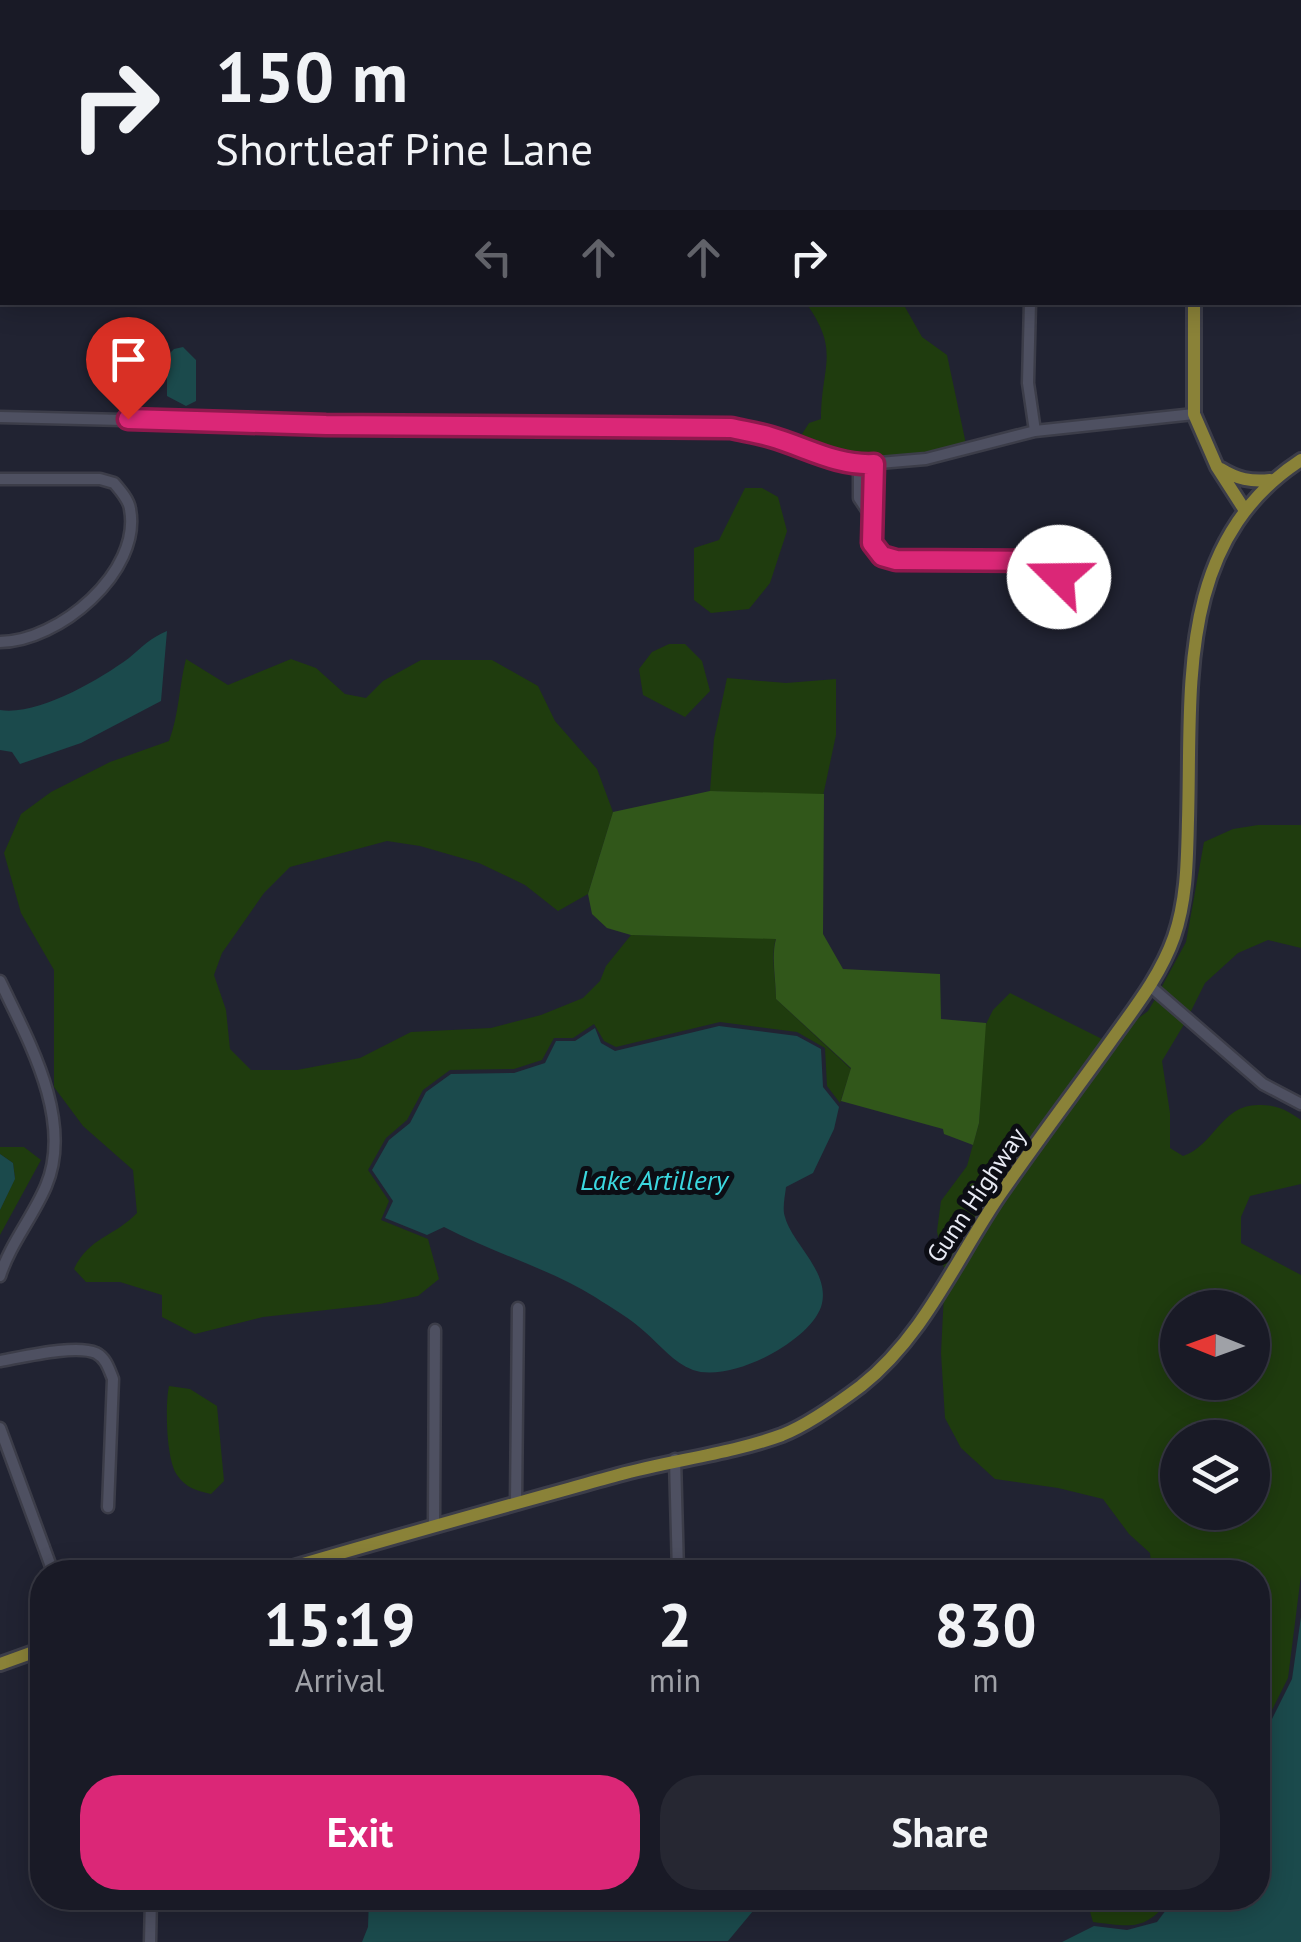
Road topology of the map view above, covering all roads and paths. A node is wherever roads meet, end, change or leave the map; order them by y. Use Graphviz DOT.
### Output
graph roads {
  1 [pos="1030,305"];
  2 [pos="1194,305"];
  3 [pos="1194,414"];
  4 [pos="0,417"];
  5 [pos="1035,432"];
  6 [pos="1301,460"];
  7 [pos="874,464"];
  8 [pos="859,465"];
  9 [pos="1217,467"];
  10 [pos="0,479"];
  11 [pos="1270,480"];
  12 [pos="1244,509"];
  13 [pos="871,517"];
  14 [pos="1050,561"];
  15 [pos="0,642"];
  16 [pos="0,981"];
  17 [pos="1150,986"];
  18 [pos="1301,1104"];
  19 [pos="0,1276"];
  20 [pos="518,1308"];
  21 [pos="435,1330"];
  22 [pos="0,1361"];
  23 [pos="0,1428"];
  24 [pos="675,1460"];
  25 [pos="6,1466"];
  26 [pos="516,1503"];
  27 [pos="108,1507"];
  28 [pos="434,1524"];
  29 [pos="48,1560"];
  30 [pos="316,1560"];
  31 [pos="678,1560"];
  32 [pos="30,1653"];
  33 [pos="0,1664"];
  34 [pos="151,1910"];
  35 [pos="150,1942"];
  1 -- 5 [label="street"];
  2 -- 3 [label="main road"];
  3 -- 5 [label="street"];
  3 -- 9 [label="main road"];
  4 -- 8 [label="street"];
  5 -- 7 [label="street"];
  6 -- 11 [label="main road, Gunn Highway"];
  7 -- 8 [label="street"];
  7 -- 13 [label="street"];
  8 -- 13 [label="street"];
  9 -- 11 [label="main road"];
  9 -- 12 [label="main road"];
  10 -- 15 [label="street"];
  11 -- 12 [label="main road, Gunn Highway"];
  12 -- 17 [label="main road, Gunn Highway"];
  13 -- 14 [label="street"];
  16 -- 19 [label="street"];
  17 -- 18 [label="street"];
  17 -- 24 [label="main road, Gunn Highway"];
  20 -- 26 [label="street"];
  21 -- 28 [label="street"];
  22 -- 27 [label="street"];
  23 -- 25 [label="street"];
  24 -- 26 [label="main road, Gunn Highway"];
  24 -- 31 [label="street"];
  25 -- 29 [label="street"];
  26 -- 28 [label="main road, Gunn Highway"];
  28 -- 30 [label="main road, Gunn Highway"];
  32 -- 33 [label="main road"];
  34 -- 35 [label="street"];
}
